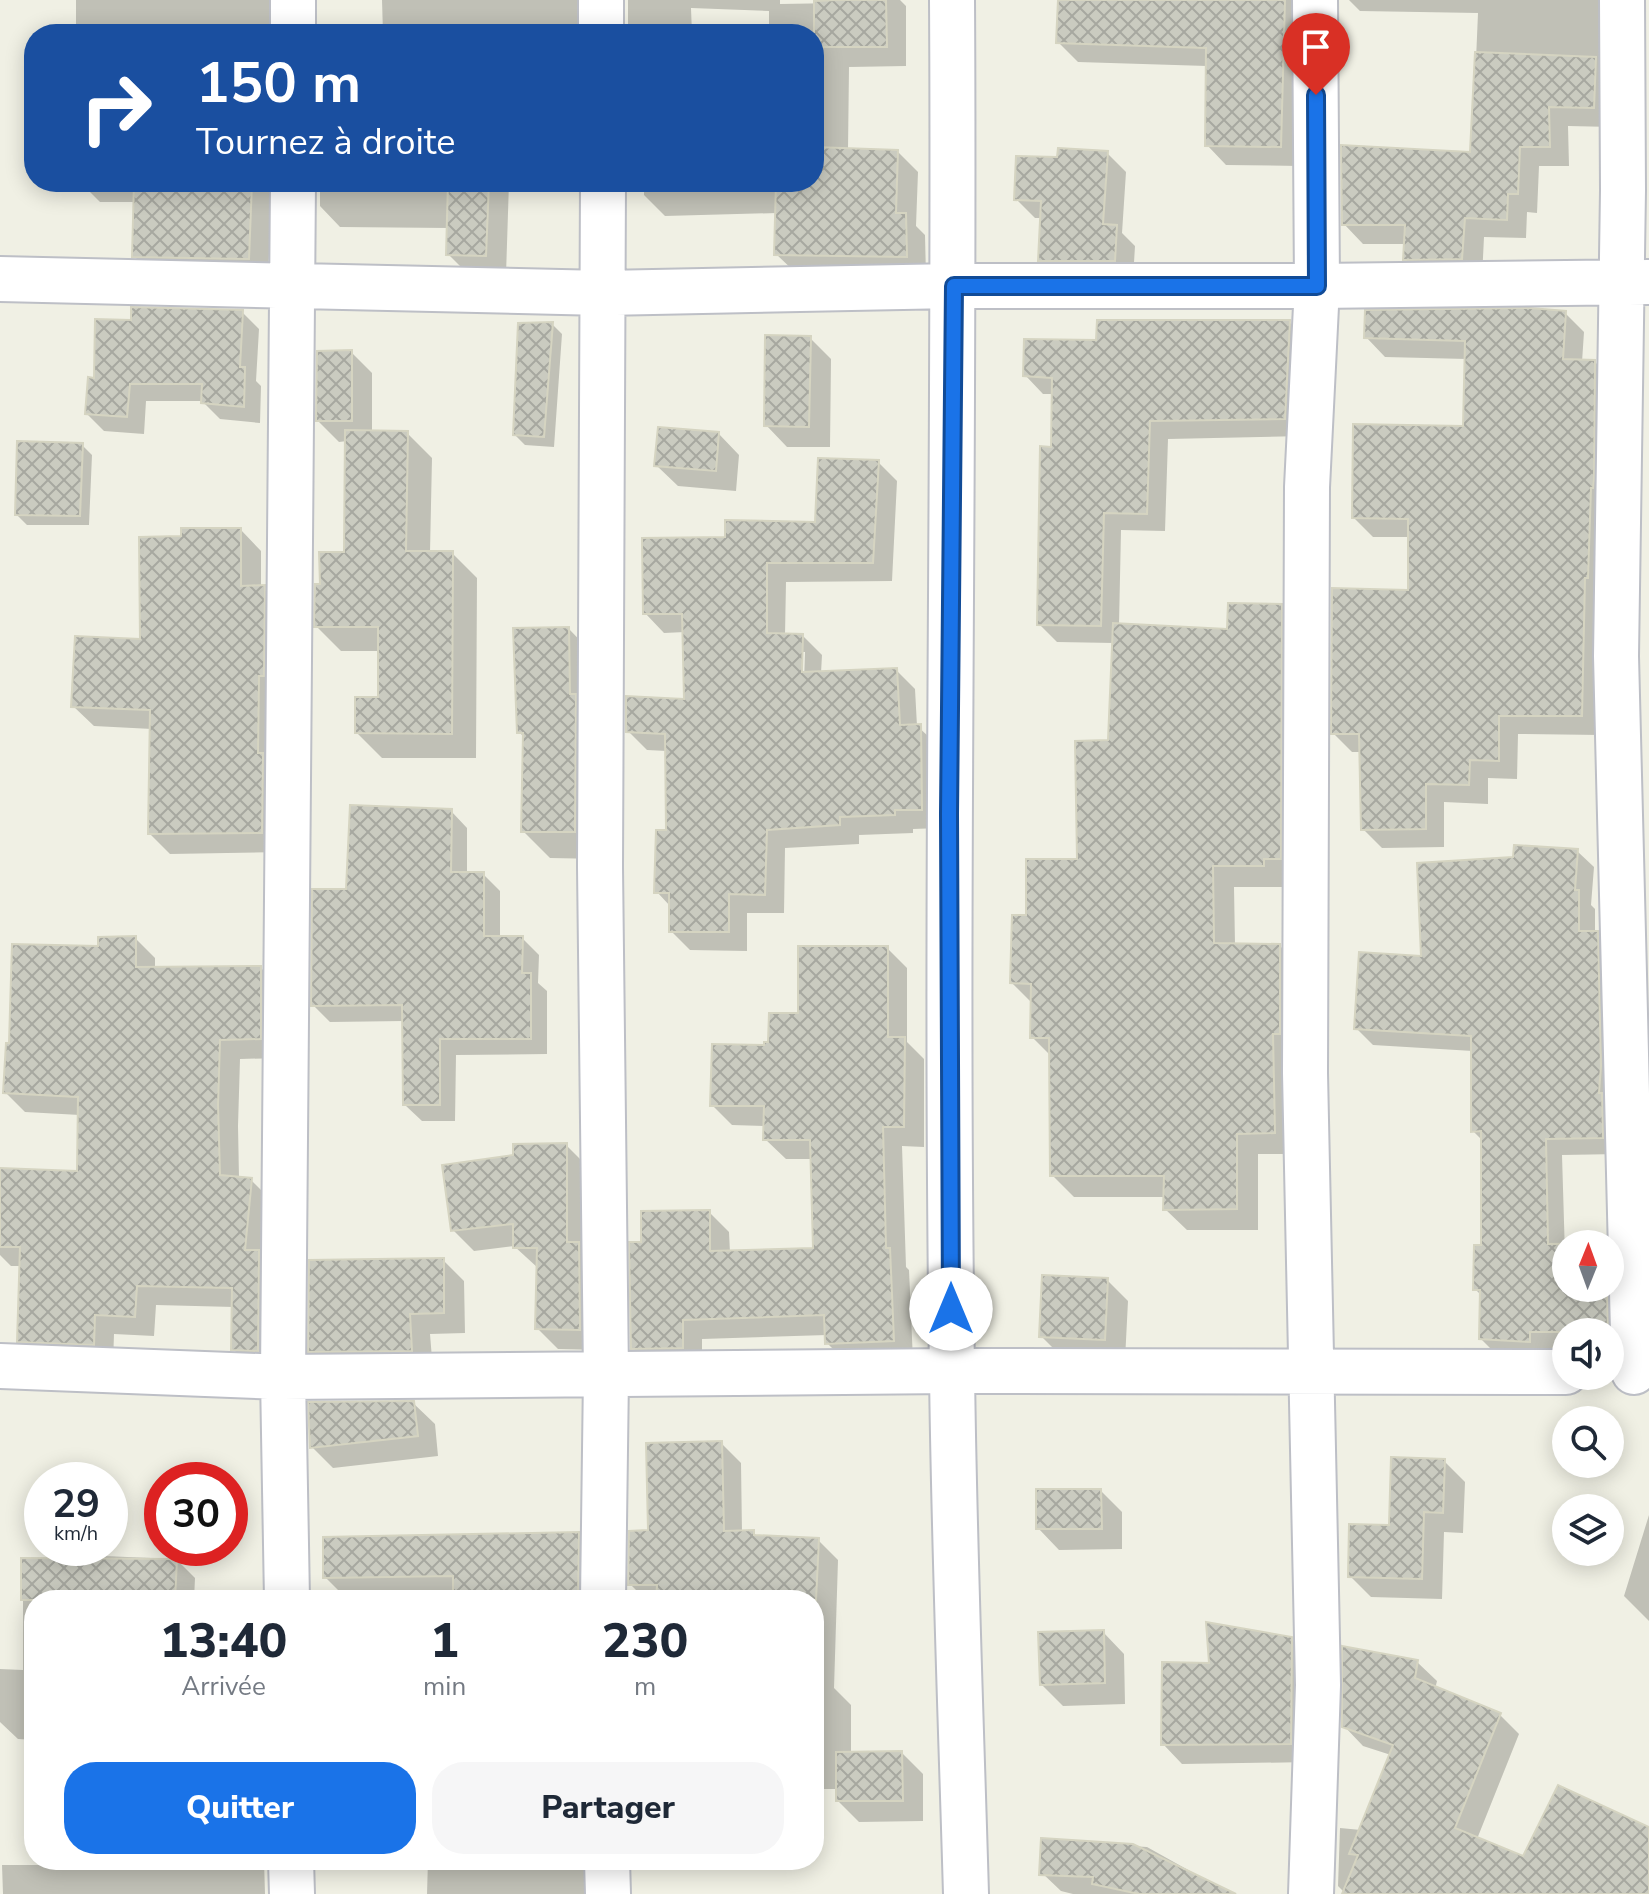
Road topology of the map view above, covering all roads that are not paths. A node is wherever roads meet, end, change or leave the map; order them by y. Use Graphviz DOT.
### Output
graph roads {
  1 [pos="293,0"];
  2 [pos="601,0"];
  3 [pos="952,0"];
  4 [pos="1315,0"];
  5 [pos="1622,0"];
  6 [pos="293,24"];
  7 [pos="601,24"];
  8 [pos="293,192"];
  9 [pos="603,192"];
  10 [pos="0,279"];
  11 [pos="1635,282"];
  12 [pos="954,286"];
  13 [pos="1317,286"];
  14 [pos="294,287"];
  15 [pos="604,293"];
  16 [pos="0,1366"];
  17 [pos="1312,1370"];
  18 [pos="952,1371"];
  19 [pos="1552,1372"];
  20 [pos="1631,1372"];
  21 [pos="606,1375"];
  22 [pos="283,1377"];
  23 [pos="287,1590"];
  24 [pos="603,1590"];
  25 [pos="291,1870"];
  26 [pos="607,1870"];
  27 [pos="292,1894"];
  28 [pos="608,1894"];
  29 [pos="966,1894"];
  30 [pos="1311,1894"];
  1 -- 6 [label="street"];
  2 -- 7 [label="street"];
  3 -- 12 [label="street"];
  4 -- 13 [label="street"];
  5 -- 11 [label="street"];
  8 -- 14 [label="street"];
  9 -- 15 [label="street"];
  10 -- 14 [label="street"];
  11 -- 13 [label="street"];
  11 -- 20 [label="street"];
  12 -- 13 [label="street"];
  12 -- 15 [label="street"];
  12 -- 18 [label="street"];
  13 -- 17 [label="street"];
  14 -- 15 [label="street"];
  14 -- 22 [label="street"];
  15 -- 21 [label="street"];
  16 -- 22 [label="street"];
  17 -- 18 [label="street"];
  17 -- 19 [label="street"];
  17 -- 30 [label="street"];
  18 -- 21 [label="street"];
  18 -- 29 [label="street"];
  21 -- 22 [label="street"];
  21 -- 24 [label="street"];
  22 -- 23 [label="street"];
  25 -- 27 [label="street"];
  26 -- 28 [label="street"];
}
